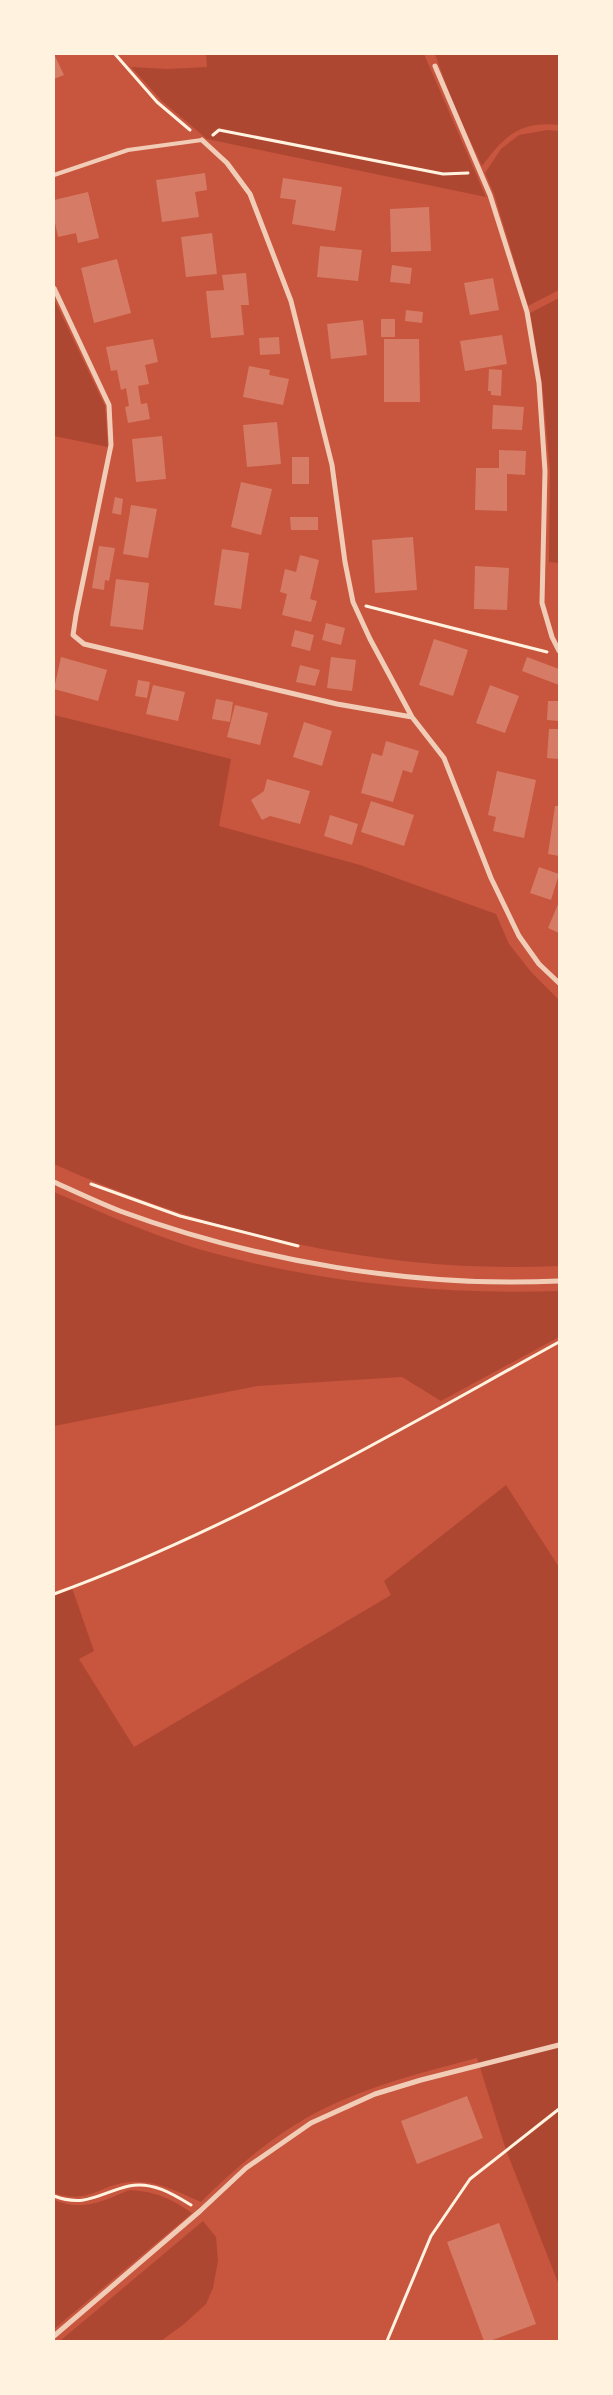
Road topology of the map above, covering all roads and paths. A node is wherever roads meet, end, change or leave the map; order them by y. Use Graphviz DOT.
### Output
graph roads {
  1 [pos="115,54"];
  2 [pos="434,66"];
  3 [pos="203,141"];
  4 [pos="481,173"];
  5 [pos="54,175"];
  6 [pos="54,288"];
  7 [pos="353,602"];
  8 [pos="559,651"];
  9 [pos="550,653"];
  10 [pos="412,717"];
  11 [pos="559,983"];
  12 [pos="54,1182"];
  13 [pos="88,1183"];
  14 [pos="305,1248"];
  15 [pos="559,1281"];
  16 [pos="559,1342"];
  17 [pos="54,1594"];
  18 [pos="559,2045"];
  19 [pos="559,2109"];
  20 [pos="54,2196"];
  21 [pos="200,2211"];
  22 [pos="54,2336"];
  23 [pos="387,2341"];
  1 -- 3 [label="path"];
  2 -- 4 [label="street"];
  3 -- 4 [label="path"];
  3 -- 5 [label="lane"];
  3 -- 7 [label="street"];
  4 -- 8 [label="street"];
  6 -- 10 [label="street"];
  7 -- 9 [label="path"];
  7 -- 10 [label="street"];
  10 -- 11 [label="street"];
  12 -- 15 [label="street"];
  13 -- 14 [label="path"];
  16 -- 17 [label="path"];
  18 -- 21 [label="street"];
  19 -- 23 [label="path"];
  20 -- 21 [label="path"];
  21 -- 22 [label="street"];
}
